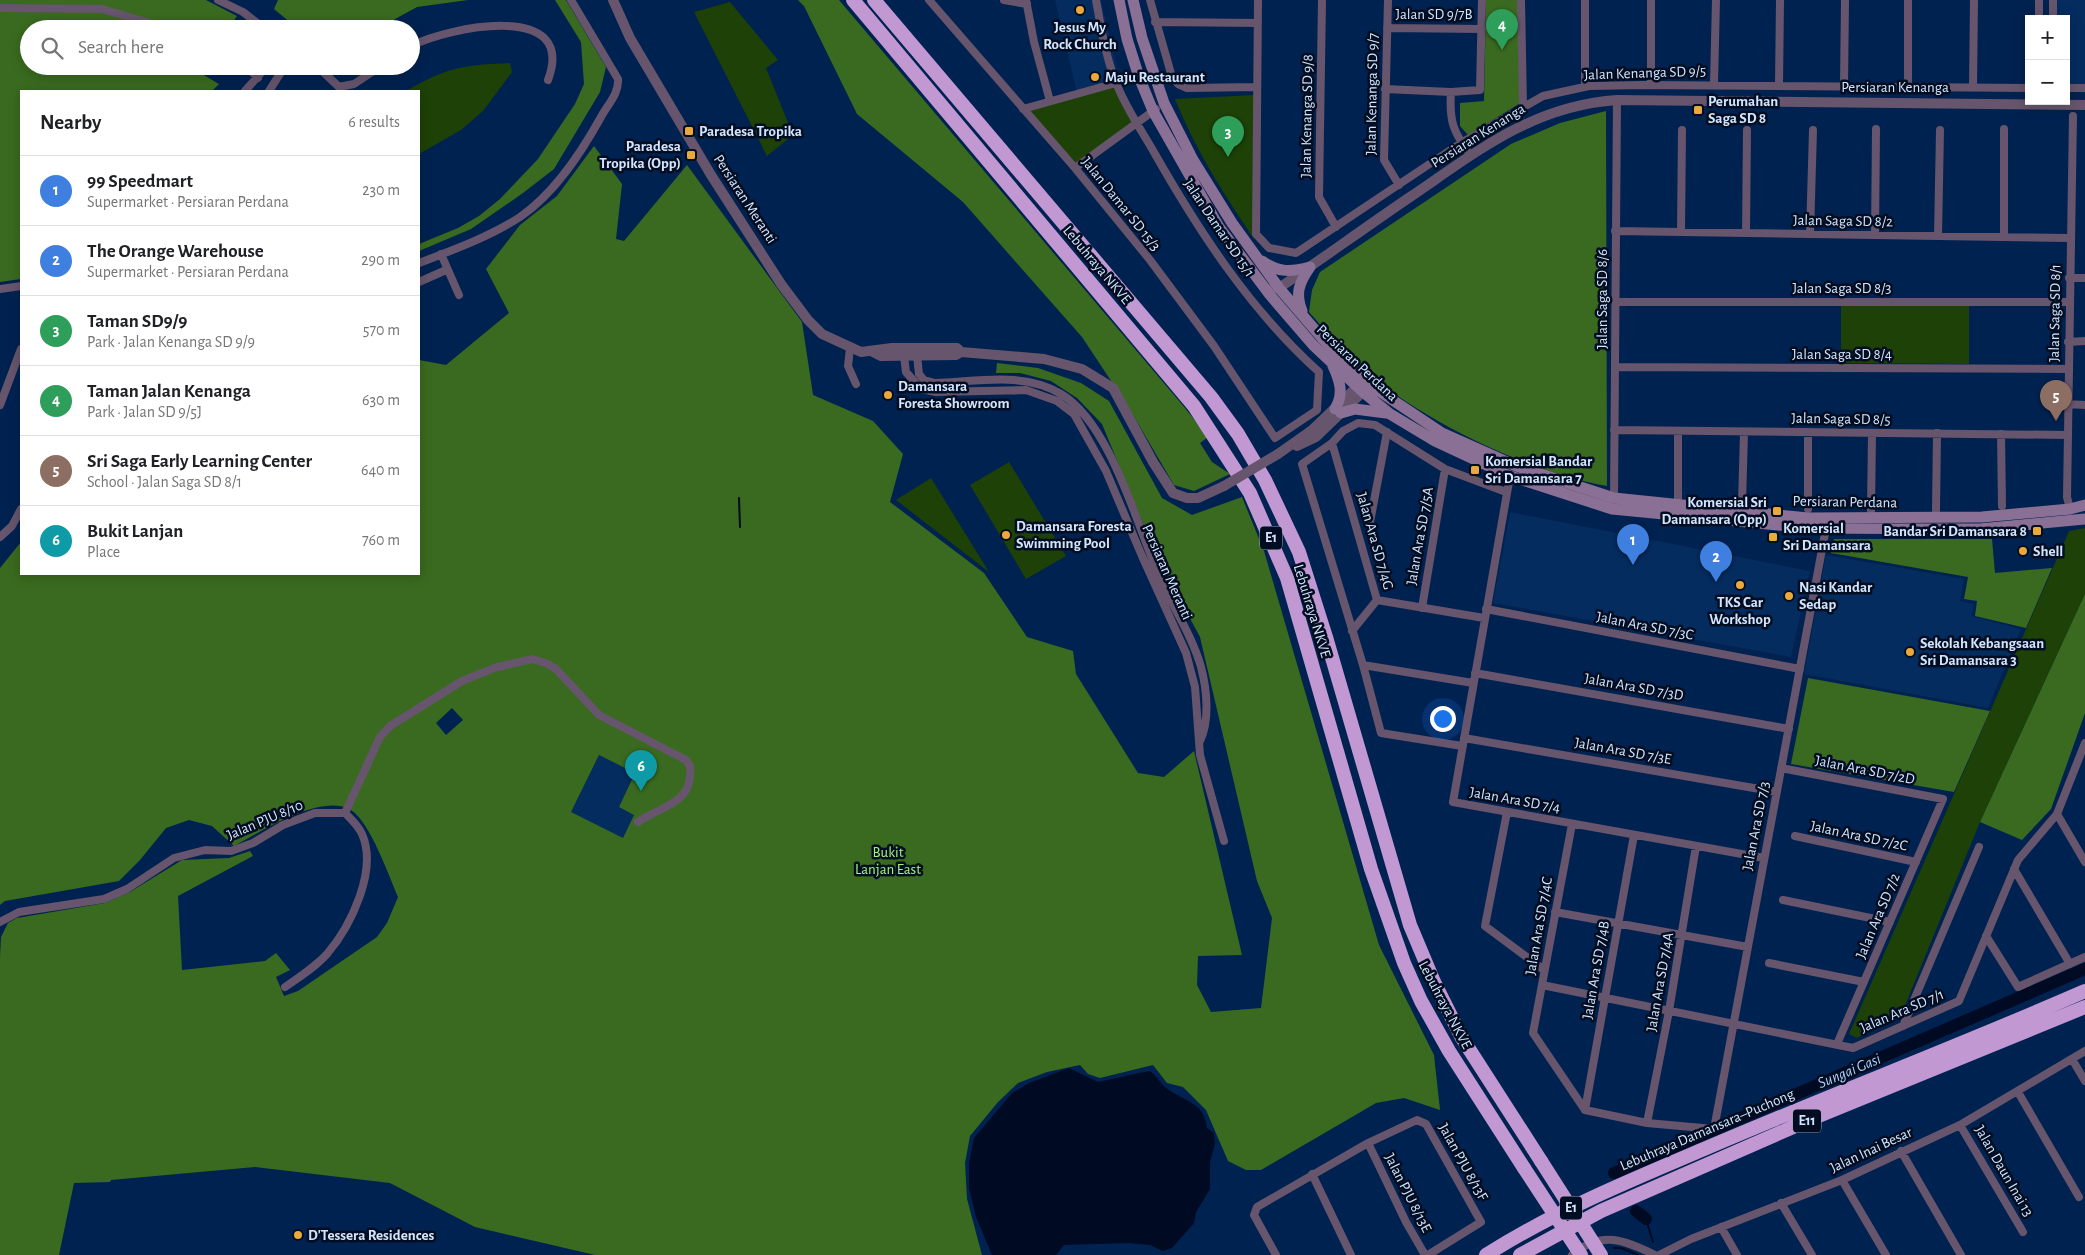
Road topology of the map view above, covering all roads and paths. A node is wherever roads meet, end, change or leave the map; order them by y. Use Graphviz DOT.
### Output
graph roads {
  1 [pos="218,0"];
  2 [pos="571,0"];
  3 [pos="613,0"];
  4 [pos="853,0"];
  5 [pos="874,0"];
  6 [pos="929,0"];
  7 [pos="1004,0"];
  8 [pos="1096,0"];
  9 [pos="1120,0"];
  10 [pos="1133,0"];
  11 [pos="1150,0"];
  12 [pos="1258,0"];
  13 [pos="1322,0"];
  14 [pos="1388,0"];
  15 [pos="1482,0"];
  16 [pos="1521,0"];
  17 [pos="1585,0"];
  18 [pos="1651,0"];
  19 [pos="1716,0"];
  20 [pos="1780,0"];
  21 [pos="1845,0"];
  22 [pos="1908,0"];
  23 [pos="1974,0"];
  24 [pos="2039,0"];
  25 [pos="2053,0"];
  26 [pos="1026,2"];
  27 [pos="0,8"];
  28 [pos="2039,15"];
  29 [pos="2053,15"];
  30 [pos="139,20"];
  31 [pos="253,20"];
  32 [pos="1156,22"];
  33 [pos="1258,23"];
  34 [pos="1387,28"];
  35 [pos="1482,28"];
  36 [pos="420,42"];
  37 [pos="255,75"];
  38 [pos="260,75"];
  39 [pos="279,75"];
  40 [pos="326,75"];
  41 [pos="368,75"];
  42 [pos="258,78"];
  43 [pos="548,80"];
  44 [pos="1116,83"];
  45 [pos="1714,84"];
  46 [pos="1651,85"];
  47 [pos="1779,85"];
  48 [pos="1844,86"];
  49 [pos="1908,86"];
  50 [pos="1256,87"];
  51 [pos="1584,87"];
  52 [pos="1973,87"];
  53 [pos="2025,88"];
  54 [pos="2070,88"];
  55 [pos="2085,88"];
  56 [pos="1385,89"];
  57 [pos="249,90"];
  58 [pos="269,90"];
  59 [pos="1451,92"];
  60 [pos="1617,100"];
  61 [pos="1050,101"];
  62 [pos="2025,102"];
  63 [pos="1164,103"];
  64 [pos="2060,105"];
  65 [pos="2070,105"];
  66 [pos="2085,106"];
  67 [pos="1523,107"];
  68 [pos="1023,109"];
  69 [pos="1153,111"];
  70 [pos="2073,116"];
  71 [pos="1136,124"];
  72 [pos="2004,129"];
  73 [pos="1682,130"];
  74 [pos="1747,130"];
  75 [pos="1813,130"];
  76 [pos="1876,130"];
  77 [pos="1940,130"];
  78 [pos="1461,143"];
  79 [pos="1470,156"];
  80 [pos="1075,168"];
  81 [pos="1399,185"];
  82 [pos="1336,227"];
  83 [pos="1615,231"];
  84 [pos="1681,232"];
  85 [pos="1746,233"];
  86 [pos="1810,234"];
  87 [pos="1874,235"];
  88 [pos="1938,236"];
  89 [pos="2004,237"];
  90 [pos="2069,238"];
  91 [pos="441,254"];
  92 [pos="1256,257"];
  93 [pos="420,263"];
  94 [pos="1310,267"];
  95 [pos="446,270"];
  96 [pos="1257,278"];
  97 [pos="2069,278"];
  98 [pos="2085,278"];
  99 [pos="420,282"];
  100 [pos="20,286"];
  101 [pos="0,288"];
  102 [pos="1279,288"];
  103 [pos="459,295"];
  104 [pos="1616,302"];
  105 [pos="2069,302"];
  106 [pos="1284,311"];
  107 [pos="1306,320"];
  108 [pos="2068,342"];
  109 [pos="2085,342"];
  110 [pos="850,348"];
  111 [pos="892,348"];
  112 [pos="931,348"];
  113 [pos="20,352"];
  114 [pos="873,352"];
  115 [pos="961,352"];
  116 [pos="910,355"];
  117 [pos="1331,362"];
  118 [pos="1615,366"];
  119 [pos="2068,368"];
  120 [pos="856,384"];
  121 [pos="1364,386"];
  122 [pos="2068,404"];
  123 [pos="0,405"];
  124 [pos="2085,405"];
  125 [pos="1338,411"];
  126 [pos="1390,414"];
  127 [pos="1614,430"];
  128 [pos="1678,431"];
  129 [pos="1387,432"];
  130 [pos="1744,432"];
  131 [pos="1808,432"];
  132 [pos="1872,433"];
  133 [pos="1937,433"];
  134 [pos="2001,434"];
  135 [pos="2068,434"];
  136 [pos="1275,438"];
  137 [pos="1332,444"];
  138 [pos="1445,469"];
  139 [pos="1510,476"];
  140 [pos="1506,492"];
  141 [pos="1614,498"];
  142 [pos="1678,498"];
  143 [pos="1742,504"];
  144 [pos="2002,506"];
  145 [pos="2085,506"];
  146 [pos="1808,509"];
  147 [pos="1936,510"];
  148 [pos="2070,510"];
  149 [pos="20,511"];
  150 [pos="1768,514"];
  151 [pos="1874,515"];
  152 [pos="2085,519"];
  153 [pos="1370,522"];
  154 [pos="1826,528"];
  155 [pos="1144,534"];
  156 [pos="0,537"];
  157 [pos="1135,537"];
  158 [pos="1377,600"];
  159 [pos="1422,608"];
  160 [pos="1486,610"];
  161 [pos="1484,618"];
  162 [pos="1352,631"];
  163 [pos="1363,665"];
  164 [pos="1800,669"];
  165 [pos="1475,673"];
  166 [pos="1473,684"];
  167 [pos="1788,729"];
  168 [pos="1200,741"];
  169 [pos="1463,742"];
  170 [pos="2085,743"];
  171 [pos="1781,768"];
  172 [pos="1776,792"];
  173 [pos="1943,799"];
  174 [pos="1508,812"];
  175 [pos="345,813"];
  176 [pos="2057,814"];
  177 [pos="638,822"];
  178 [pos="1572,824"];
  179 [pos="1634,835"];
  180 [pos="1795,836"];
  181 [pos="1224,841"];
  182 [pos="1696,846"];
  183 [pos="1979,848"];
  184 [pos="1764,858"];
  185 [pos="1916,862"];
  186 [pos="2085,862"];
  187 [pos="2014,869"];
  188 [pos="1783,900"];
  189 [pos="1555,912"];
  190 [pos="0,922"];
  191 [pos="1890,922"];
  192 [pos="1618,924"];
  193 [pos="1682,935"];
  194 [pos="1986,936"];
  195 [pos="1748,947"];
  196 [pos="2085,957"];
  197 [pos="1769,963"];
  198 [pos="2070,964"];
  199 [pos="1544,970"];
  200 [pos="1864,982"];
  201 [pos="1542,985"];
  202 [pos="284,987"];
  203 [pos="2085,990"];
  204 [pos="1604,998"];
  205 [pos="2085,1007"];
  206 [pos="1670,1011"];
  207 [pos="1733,1024"];
  208 [pos="1902,1026"];
  209 [pos="1837,1044"];
  210 [pos="2085,1051"];
  211 [pos="2072,1059"];
  212 [pos="2085,1082"];
  213 [pos="2018,1092"];
  214 [pos="1585,1110"];
  215 [pos="1648,1123"];
  216 [pos="1960,1125"];
  217 [pos="1368,1143"];
  218 [pos="1901,1151"];
  219 [pos="1312,1174"];
  220 [pos="1842,1180"];
  221 [pos="2079,1197"];
  222 [pos="1781,1203"];
  223 [pos="1722,1228"];
  224 [pos="2023,1232"];
  225 [pos="1276,1255"];
  226 [pos="1351,1255"];
  227 [pos="1426,1255"];
  228 [pos="1486,1255"];
  229 [pos="1520,1255"];
  230 [pos="1572,1255"];
  231 [pos="1581,1255"];
  232 [pos="1601,1255"];
  233 [pos="1655,1255"];
  234 [pos="1659,1255"];
  235 [pos="1737,1255"];
  236 [pos="1812,1255"];
  237 [pos="1886,1255"];
  238 [pos="1961,1255"];
  1 -- 31 [label="street"];
  2 -- 91 [label="street"];
  3 -- 110 [label="street, Persiaran Meranti"];
  4 -- 231 [label="highway, Lebuhraya NKVE / E1, bridge"];
  5 -- 232 [label="highway, Lebuhraya NKVE / E1, bridge"];
  6 -- 68 [label="street, Jalan Damar SD 15/3"];
  7 -- 26 [label="street"];
  8 -- 44 [label="street, Jalan Damar SD 15/1"];
  9 -- 69 [label="main road, Persiaran Perdana"];
  10 -- 63 [label="main road, Persiaran Perdana"];
  11 -- 32 [label="street"];
  12 -- 33 [label="street"];
  13 -- 82 [label="street, Jalan Kenanga SD 9/8"];
  14 -- 34 [label="street, Jalan Kenanga SD 9/7"];
  15 -- 35 [label="street"];
  16 -- 67 [label="street"];
  17 -- 51 [label="street"];
  18 -- 46 [label="street"];
  19 -- 45 [label="street"];
  20 -- 47 [label="street"];
  21 -- 48 [label="street"];
  22 -- 49 [label="street"];
  23 -- 52 [label="street"];
  24 -- 28 [label="street"];
  25 -- 29 [label="street"];
  26 -- 61 [label="street"];
  27 -- 30 [label="street"];
  32 -- 33 [label="street"];
  32 -- 50 [label="street"];
  33 -- 50 [label="street"];
  34 -- 35 [label="street, Jalan SD 9/7B"];
  34 -- 56 [label="street, Jalan Kenanga SD 9/7"];
  35 -- 59 [label="street"];
  36 -- 43 [label="street"];
  37 -- 42 [label="street"];
  38 -- 42 [label="street"];
  39 -- 58 [label="street"];
  40 -- 41 [label="street"];
  42 -- 57 [label="street"];
  44 -- 61 [label="street"];
  44 -- 71 [label="street, Jalan Damar SD 15/1"];
  45 -- 46 [label="street, Jalan Kenanga SD 9/5"];
  45 -- 47 [label="street, Jalan Kenanga SD 9/5"];
  46 -- 51 [label="street, Jalan Kenanga SD 9/5"];
  47 -- 48 [label="street, Jalan Kenanga SD 9/5"];
  48 -- 49 [label="street, Jalan Kenanga SD 9/5"];
  49 -- 52 [label="street, Jalan Kenanga SD 9/5"];
  50 -- 82 [label="street, Jalan Kenanga SD 9/5"];
  51 -- 67 [label="street, Jalan Kenanga SD 9/5"];
  52 -- 53 [label="street, Jalan Kenanga SD 9/5"];
  54 -- 55 [label="street"];
  56 -- 59 [label="street"];
  56 -- 81 [label="street, Jalan Kenanga SD 9/7"];
  59 -- 78 [label="street"];
  60 -- 62 [label="street, Persiaran Kenanga"];
  60 -- 79 [label="street, Persiaran Kenanga"];
  60 -- 83 [label="street, Jalan Saga SD 8/6"];
  61 -- 68 [label="street"];
  63 -- 69 [label="street"];
  63 -- 92 [label="main road, Persiaran Perdana"];
  64 -- 70 [label="street"];
  65 -- 66 [label="street, Persiaran Kenanga"];
  66 -- 70 [label="street"];
  67 -- 78 [label="street, Jalan Kenanga SD 9/5"];
  68 -- 80 [label="street, Jalan Damar SD 15/3"];
  69 -- 71 [label="street"];
  69 -- 96 [label="main road, Persiaran Perdana"];
  70 -- 90 [label="street, Jalan Saga SD 8/1"];
  71 -- 80 [label="street"];
  71 -- 136 [label="street, Jalan Damar SD 15/1"];
  72 -- 89 [label="street"];
  73 -- 84 [label="street"];
  74 -- 85 [label="street"];
  75 -- 86 [label="street"];
  76 -- 87 [label="street"];
  77 -- 88 [label="street"];
  78 -- 79 [label="street"];
  78 -- 81 [label="street, Jalan Kenanga SD 9/5"];
  79 -- 94 [label="street, Persiaran Kenanga"];
  80 -- 136 [label="street, Jalan Damar SD 15/3"];
  81 -- 82 [label="street, Jalan Kenanga SD 9/5"];
  83 -- 84 [label="street, Jalan Saga SD 8/2"];
  83 -- 104 [label="street, Jalan Saga SD 8/6"];
  84 -- 85 [label="street, Jalan Saga SD 8/2"];
  85 -- 86 [label="street, Jalan Saga SD 8/2"];
  86 -- 87 [label="street, Jalan Saga SD 8/2"];
  87 -- 88 [label="street, Jalan Saga SD 8/2"];
  88 -- 89 [label="street, Jalan Saga SD 8/2"];
  89 -- 90 [label="street, Jalan Saga SD 8/2"];
  90 -- 97 [label="street, Jalan Saga SD 8/1"];
  91 -- 93 [label="street"];
  91 -- 95 [label="street"];
  92 -- 94 [label="main road"];
  92 -- 102 [label="main road, Persiaran Perdana"];
  94 -- 102 [label="street, Persiaran Kenanga"];
  94 -- 107 [label="main road"];
  95 -- 99 [label="street"];
  95 -- 103 [label="street"];
  96 -- 102 [label="street"];
  96 -- 106 [label="main road, Persiaran Perdana"];
  97 -- 98 [label="street"];
  97 -- 105 [label="street, Jalan Saga SD 8/1"];
  100 -- 101 [label="street"];
  102 -- 106 [label="street"];
  102 -- 107 [label="main road, Persiaran Perdana"];
  104 -- 105 [label="street, Jalan Saga SD 8/3"];
  104 -- 118 [label="street, Jalan Saga SD 8/6"];
  105 -- 108 [label="street, Jalan Saga SD 8/1"];
  106 -- 117 [label="main road, Persiaran Perdana"];
  107 -- 121 [label="main road, Persiaran Perdana"];
  108 -- 109 [label="street"];
  108 -- 119 [label="street, Jalan Saga SD 8/1"];
  110 -- 114 [label="street, Persiaran Meranti"];
  110 -- 120 [label="street"];
  111 -- 112 [label="street, Persiaran Meranti"];
  111 -- 114 [label="street, Persiaran Meranti"];
  111 -- 116 [label="street"];
  112 -- 115 [label="street, Persiaran Meranti"];
  112 -- 116 [label="street"];
  113 -- 123 [label="street"];
  114 -- 116 [label="street, Persiaran Meranti"];
  115 -- 116 [label="street, Persiaran Meranti"];
  115 -- 125 [label="street, Persiaran Meranti, bridge"];
  116 -- 155 [label="street, Persiaran Meranti"];
  116 -- 157 [label="street, Persiaran Meranti"];
  117 -- 121 [label="main road, Persiaran Perdana"];
  117 -- 125 [label="main road"];
  118 -- 119 [label="street, Jalan Saga SD 8/4"];
  118 -- 127 [label="street, Jalan Saga SD 8/6"];
  119 -- 122 [label="street, Jalan Saga SD 8/1"];
  121 -- 125 [label="street, Persiaran Meranti"];
  121 -- 126 [label="main road, Persiaran Perdana"];
  121 -- 141 [label="main road, Persiaran Perdana"];
  122 -- 124 [label="street"];
  122 -- 135 [label="street, Jalan Saga SD 8/1"];
  125 -- 126 [label="main road"];
  126 -- 139 [label="main road, Persiaran Perdana"];
  127 -- 128 [label="street, Jalan Saga SD 8/5"];
  127 -- 141 [label="street, Jalan Saga SD 8/6"];
  128 -- 130 [label="street, Jalan Saga SD 8/5"];
  128 -- 142 [label="street"];
  129 -- 137 [label="street"];
  129 -- 138 [label="street"];
  129 -- 153 [label="street"];
  130 -- 131 [label="street, Jalan Saga SD 8/5"];
  130 -- 143 [label="street"];
  131 -- 132 [label="street, Jalan Saga SD 8/5"];
  131 -- 146 [label="street"];
  132 -- 133 [label="street, Jalan Saga SD 8/5"];
  132 -- 151 [label="street"];
  133 -- 134 [label="street, Jalan Saga SD 8/5"];
  133 -- 147 [label="street"];
  134 -- 135 [label="street, Jalan Saga SD 8/5"];
  134 -- 144 [label="street"];
  135 -- 148 [label="street, Jalan Saga SD 8/1"];
  137 -- 158 [label="street, Jalan Ara SD 7/4G"];
  137 -- 162 [label="street"];
  138 -- 140 [label="street"];
  138 -- 159 [label="street, Jalan Ara SD 7/5A"];
  139 -- 140 [label="street, Jalan Ara SD 7/4"];
  139 -- 154 [label="main road, Persiaran Perdana"];
  140 -- 160 [label="street, Jalan Ara SD 7/4"];
  141 -- 150 [label="main road, Persiaran Perdana"];
  145 -- 148 [label="main road, Persiaran Perdana"];
  148 -- 151 [label="main road, Persiaran Perdana"];
  149 -- 156 [label="street"];
  150 -- 151 [label="main road, Persiaran Perdana"];
  150 -- 154 [label="main road"];
  151 -- 154 [label="main road"];
  152 -- 154 [label="main road, Persiaran Perdana"];
  154 -- 164 [label="street, Jalan Ara SD 7/3"];
  155 -- 157 [label="street"];
  155 -- 168 [label="street, Persiaran Meranti"];
  157 -- 168 [label="street, Persiaran Meranti"];
  158 -- 159 [label="street, Jalan Ara SD 7/4G"];
  158 -- 162 [label="street"];
  159 -- 161 [label="street, Jalan Ara SD 7/4G"];
  160 -- 161 [label="street, Jalan Ara SD 7/4"];
  160 -- 164 [label="street, Jalan Ara SD 7/3C"];
  161 -- 165 [label="street, Jalan Ara SD 7/4"];
  162 -- 163 [label="street"];
  163 -- 166 [label="street"];
  163 -- 169 [label="street, Jalan Ara SD 7/3E"];
  164 -- 167 [label="street, Jalan Ara SD 7/3"];
  165 -- 166 [label="street, Jalan Ara SD 7/4"];
  165 -- 167 [label="street, Jalan Ara SD 7/3D"];
  166 -- 169 [label="street, Jalan Ara SD 7/4"];
  167 -- 171 [label="street, Jalan Ara SD 7/3"];
  168 -- 181 [label="street, Persiaran Meranti"];
  169 -- 172 [label="street, Jalan Ara SD 7/3E"];
  169 -- 174 [label="street, Jalan Ara SD 7/4"];
  170 -- 176 [label="street, Jalan Ara SD 7/1"];
  171 -- 172 [label="street, Jalan Ara SD 7/3"];
  171 -- 173 [label="street, Jalan Ara SD 7/2D"];
  172 -- 184 [label="street, Jalan Ara SD 7/3"];
  173 -- 185 [label="street, Jalan Ara SD 7/2"];
  174 -- 178 [label="street, Jalan Ara SD 7/4"];
  174 -- 199 [label="street"];
  175 -- 177 [label="street"];
  175 -- 190 [label="street, Jalan PJU 8/10"];
  175 -- 202 [label="street"];
  176 -- 186 [label="street"];
  176 -- 187 [label="street, Jalan Ara SD 7/1"];
  178 -- 179 [label="street, Jalan Ara SD 7/4"];
  178 -- 189 [label="street, Jalan Ara SD 7/4C"];
  179 -- 182 [label="street, Jalan Ara SD 7/4"];
  179 -- 192 [label="street, Jalan Ara SD 7/4B"];
  180 -- 185 [label="street, Jalan Ara SD 7/2C"];
  182 -- 184 [label="street, Jalan Ara SD 7/4"];
  182 -- 193 [label="street, Jalan Ara SD 7/4A"];
  183 -- 208 [label="street"];
  184 -- 195 [label="street, Jalan Ara SD 7/3"];
  185 -- 191 [label="street, Jalan Ara SD 7/2"];
  187 -- 194 [label="street, Jalan Ara SD 7/1"];
  187 -- 198 [label="street"];
  188 -- 191 [label="street"];
  189 -- 192 [label="street"];
  189 -- 199 [label="street, Jalan Ara SD 7/4C"];
  191 -- 200 [label="street, Jalan Ara SD 7/2"];
  192 -- 193 [label="street"];
  192 -- 204 [label="street, Jalan Ara SD 7/4B"];
  193 -- 195 [label="street"];
  193 -- 206 [label="street, Jalan Ara SD 7/4A"];
  194 -- 198 [label="street"];
  194 -- 208 [label="street, Jalan Ara SD 7/1"];
  195 -- 207 [label="street, Jalan Ara SD 7/3"];
  196 -- 198 [label="street"];
  197 -- 200 [label="street"];
  199 -- 201 [label="street, Jalan Ara SD 7/4C"];
  200 -- 209 [label="street, Jalan Ara SD 7/2"];
  201 -- 204 [label="street, Jalan Ara SD 7/1"];
  201 -- 214 [label="street, Jalan Ara SD 7/4C"];
  203 -- 228 [label="highway, Lebuhraya Damansara–Puchong / E11"];
  204 -- 206 [label="street, Jalan Ara SD 7/1"];
  204 -- 214 [label="street, Jalan Ara SD 7/4B"];
  205 -- 229 [label="highway, Lebuhraya Damansara–Puchong / E11"];
  206 -- 207 [label="street, Jalan Ara SD 7/1"];
  206 -- 215 [label="street, Jalan Ara SD 7/4A"];
  207 -- 209 [label="street, Jalan Ara SD 7/1"];
  207 -- 215 [label="street, Jalan Ara SD 7/3"];
  208 -- 209 [label="street, Jalan Ara SD 7/1"];
  210 -- 211 [label="street, Jalan Inai Besar"];
  211 -- 212 [label="street"];
  211 -- 213 [label="street, Jalan Inai Besar"];
  213 -- 216 [label="street, Jalan Inai Besar"];
  213 -- 221 [label="street"];
  214 -- 215 [label="street"];
  216 -- 218 [label="street, Jalan Inai Besar"];
  216 -- 224 [label="street, Jalan Daun Inai 13"];
  217 -- 219 [label="street"];
  217 -- 227 [label="street, Jalan PJU 8/13E"];
  217 -- 227 [label="street, Jalan PJU 8/13F"];
  218 -- 220 [label="street, Jalan Inai Besar"];
  218 -- 238 [label="street"];
  219 -- 225 [label="street"];
  219 -- 226 [label="street"];
  220 -- 222 [label="street, Jalan Inai Besar"];
  220 -- 237 [label="street"];
  222 -- 223 [label="street, Jalan Inai Besar"];
  222 -- 236 [label="street"];
  223 -- 234 [label="street, Jalan Inai Besar"];
  223 -- 235 [label="street"];
  230 -- 233 [label="street"];
}
